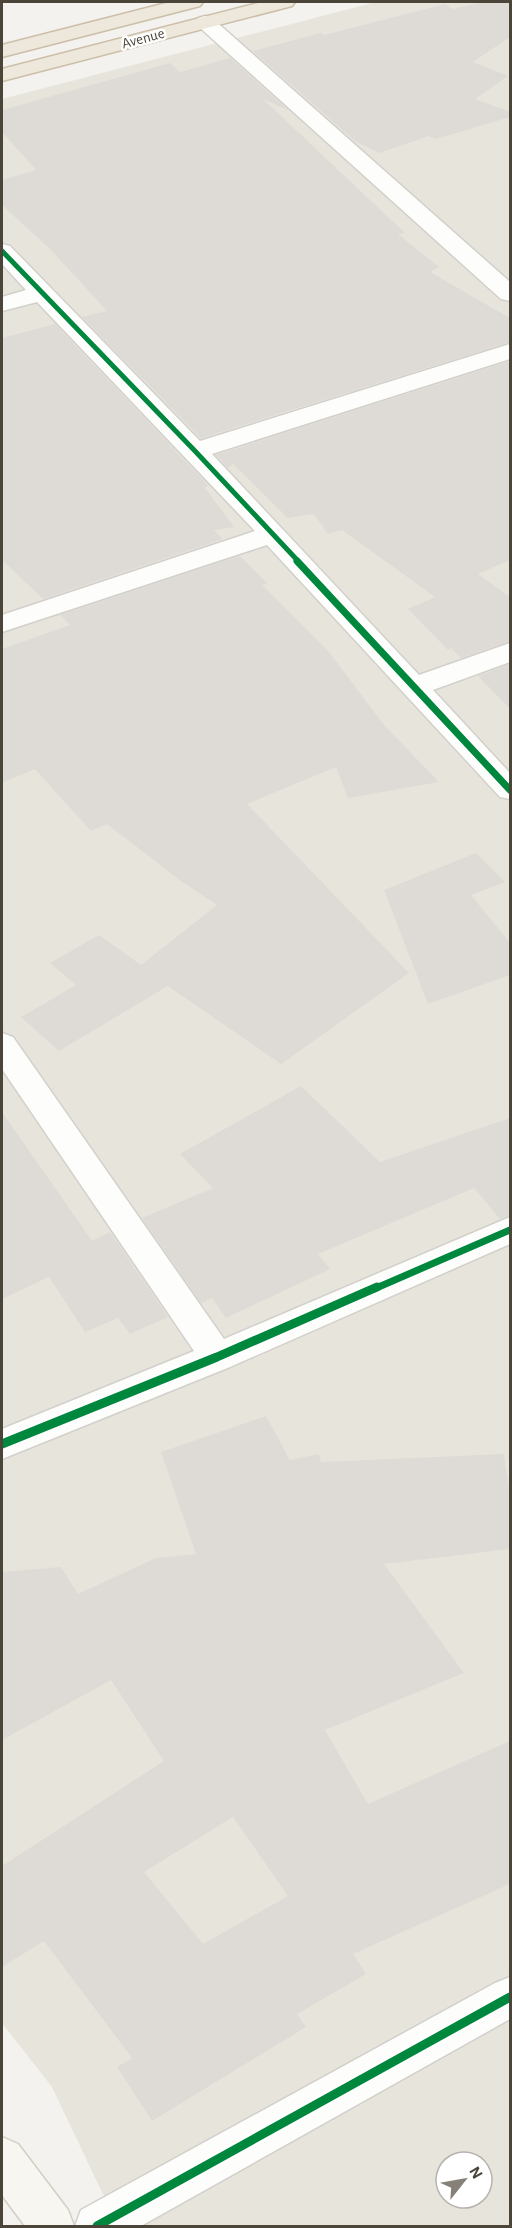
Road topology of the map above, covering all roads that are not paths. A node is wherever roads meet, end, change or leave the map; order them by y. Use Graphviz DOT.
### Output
graph roads {
  1 [pos="193,2"];
  2 [pos="285,2"];
  3 [pos="205,22"];
  4 [pos="2,51"];
  5 [pos="2,75"];
  6 [pos="2,251"];
  7 [pos="42,293"];
  8 [pos="510,294"];
  9 [pos="2,304"];
  10 [pos="510,351"];
  11 [pos="195,452"];
  12 [pos="273,534"];
  13 [pos="2,624"];
  14 [pos="510,652"];
  15 [pos="414,687"];
  16 [pos="510,790"];
  17 [pos="2,1046"];
  18 [pos="510,1230"];
  19 [pos="217,1357"];
  20 [pos="2,1444"];
  21 [pos="510,1997"];
  22 [pos="2,2159"];
  23 [pos="52,2226"];
  24 [pos="97,2226"];
  1 -- 4 [label="highway"];
  2 -- 3 [label="highway, Avenue"];
  3 -- 5 [label="highway, Avenue"];
  3 -- 8 [label="street"];
  6 -- 7 [label="street"];
  7 -- 9 [label="street"];
  7 -- 11 [label="street"];
  10 -- 11 [label="street"];
  11 -- 12 [label="street"];
  12 -- 13 [label="street"];
  12 -- 15 [label="street"];
  14 -- 15 [label="street"];
  15 -- 16 [label="street"];
  17 -- 19 [label="street"];
  18 -- 19 [label="street"];
  19 -- 20 [label="street"];
  21 -- 24 [label="street"];
  22 -- 23 [label="main road"];
}
